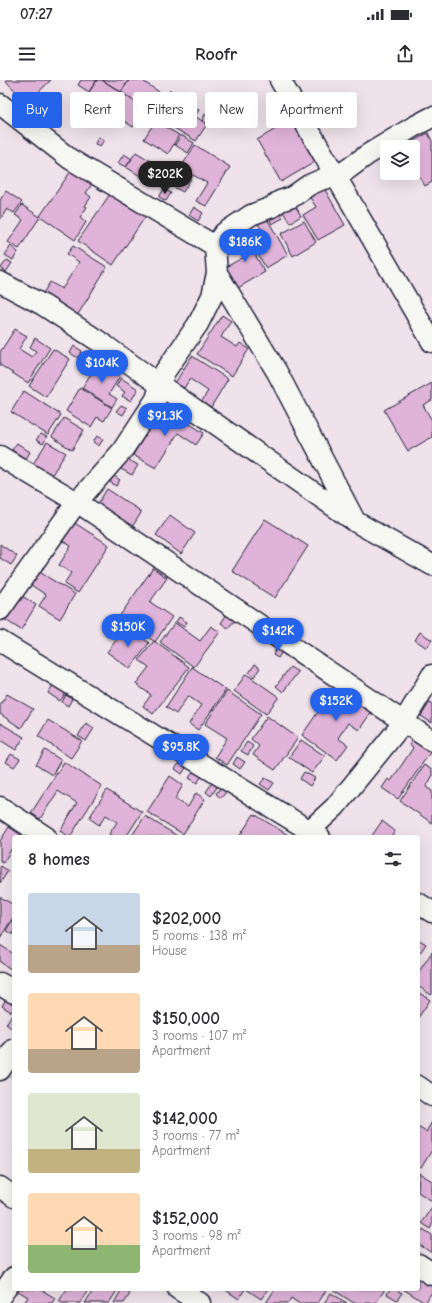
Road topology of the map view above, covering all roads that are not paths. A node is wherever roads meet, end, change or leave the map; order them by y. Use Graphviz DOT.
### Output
graph roads {
  1 [pos="280,80"];
  2 [pos="0,104"];
  3 [pos="432,117"];
  4 [pos="337,177"];
  5 [pos="215,246"];
  6 [pos="217,273"];
  7 [pos="0,282"];
  8 [pos="432,342"];
  9 [pos="160,386"];
  10 [pos="0,456"];
  11 [pos="77,502"];
  12 [pos="356,522"];
  13 [pos="432,565"];
  14 [pos="0,610"];
  15 [pos="0,641"];
  16 [pos="432,675"];
  17 [pos="403,723"];
  18 [pos="432,741"];
  19 [pos="0,806"];
  20 [pos="43,835"];
  21 [pos="312,835"];
  22 [pos="420,904"];
  23 [pos="432,912"];
  24 [pos="0,984"];
  25 [pos="12,991"];
  26 [pos="12,1052"];
  27 [pos="0,1070"];
  28 [pos="420,1087"];
  29 [pos="432,1096"];
  30 [pos="0,1187"];
  31 [pos="12,1195"];
  32 [pos="420,1266"];
  33 [pos="432,1274"];
  34 [pos="12,1280"];
  35 [pos="181,1291"];
  36 [pos="0,1297"];
  37 [pos="200,1303"];
  1 -- 4 [label="street"];
  2 -- 5 [label="street"];
  3 -- 4 [label="street"];
  4 -- 5 [label="street"];
  4 -- 8 [label="street"];
  5 -- 6 [label="street"];
  6 -- 9 [label="street"];
  6 -- 12 [label="street"];
  7 -- 9 [label="street"];
  9 -- 11 [label="street"];
  9 -- 12 [label="street"];
  10 -- 11 [label="street"];
  11 -- 14 [label="street"];
  11 -- 17 [label="street"];
  12 -- 13 [label="street"];
  15 -- 21 [label="street"];
  16 -- 17 [label="street"];
  17 -- 18 [label="street"];
  17 -- 21 [label="street"];
  19 -- 20 [label="street"];
  22 -- 23 [label="street"];
  24 -- 25 [label="street"];
  26 -- 27 [label="street"];
  28 -- 29 [label="street"];
  30 -- 31 [label="street"];
  32 -- 33 [label="street"];
  34 -- 36 [label="street"];
  35 -- 37 [label="street"];
}
